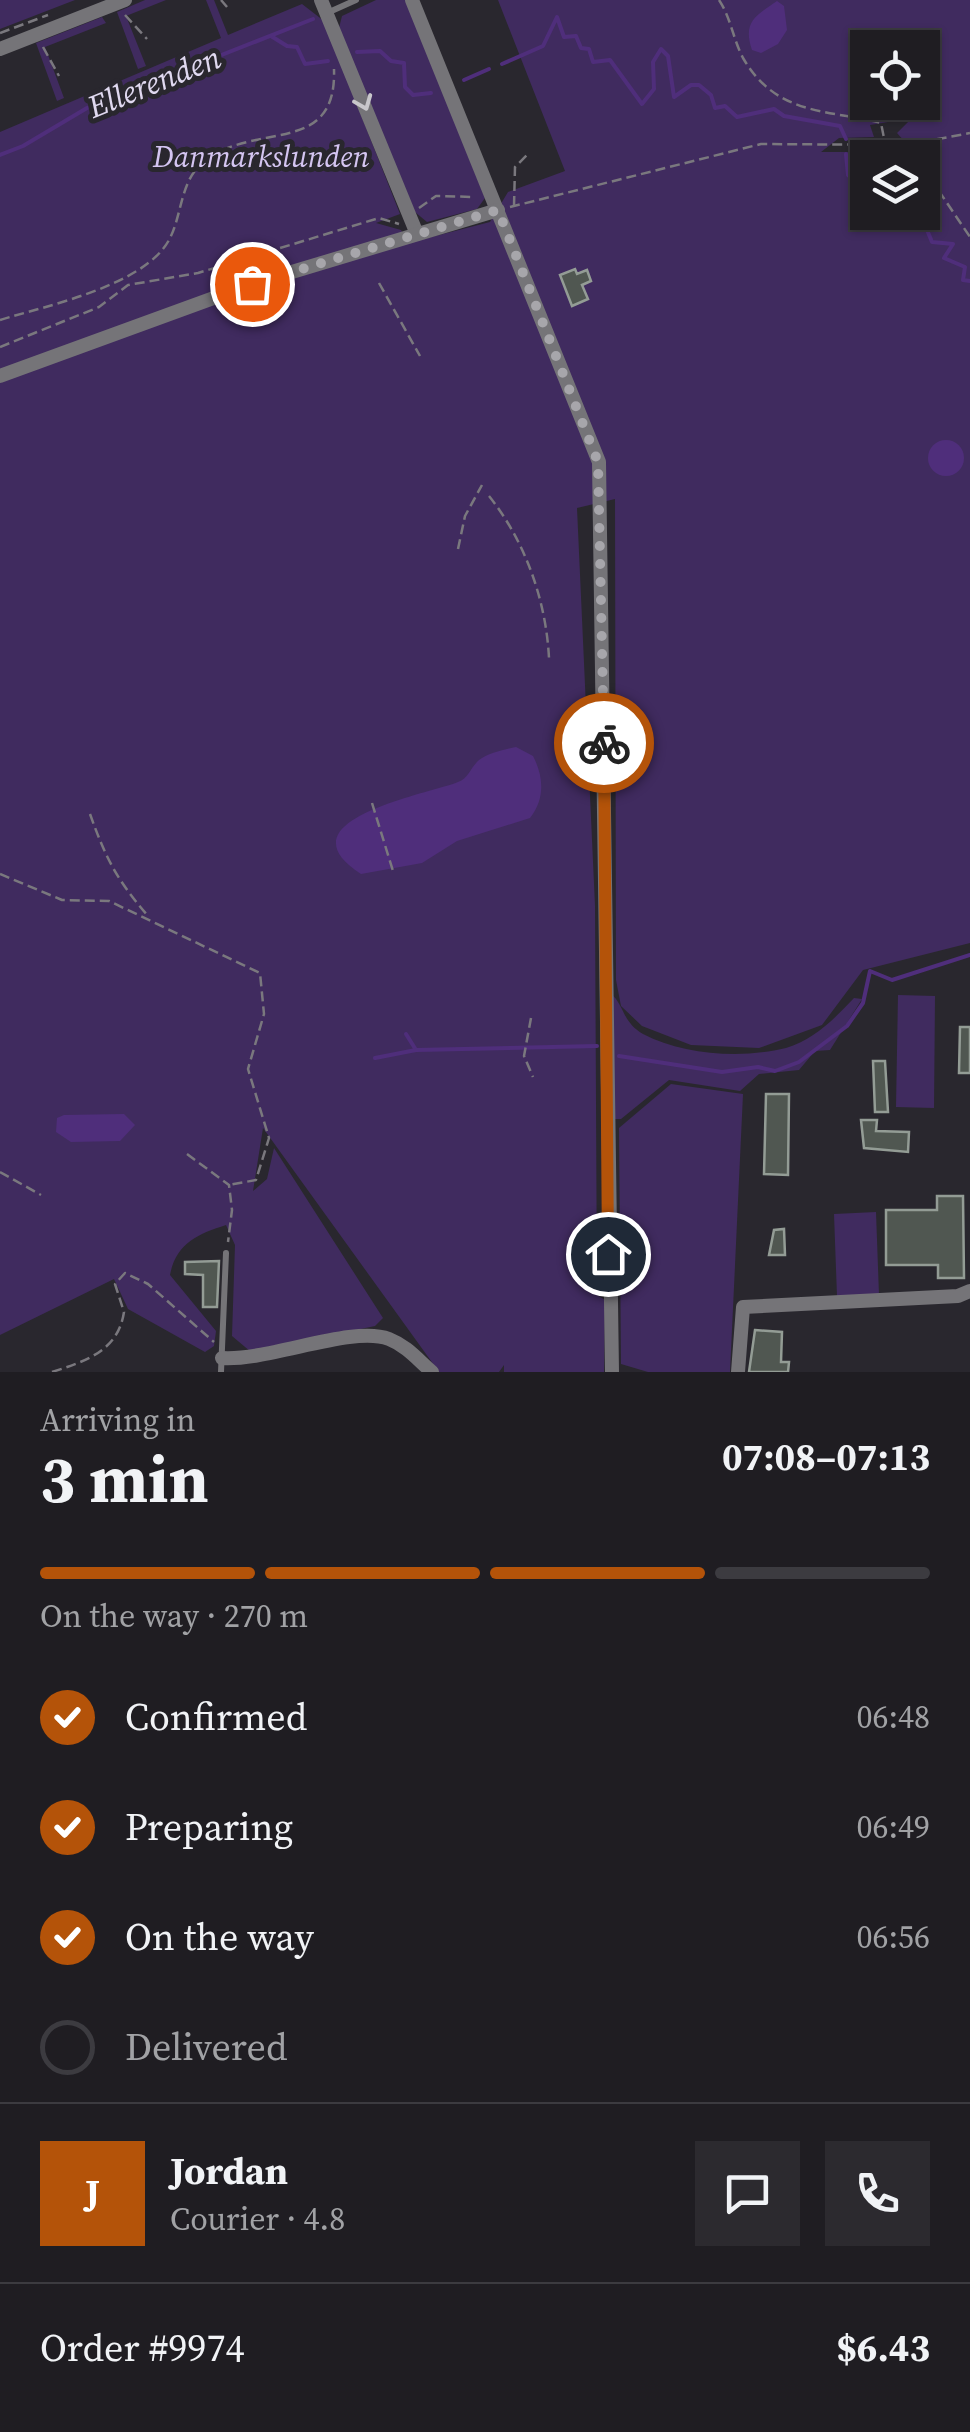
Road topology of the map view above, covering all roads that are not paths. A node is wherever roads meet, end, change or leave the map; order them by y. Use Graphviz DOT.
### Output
graph roads {
  1 [pos="356,0"];
  2 [pos="412,0"];
  3 [pos="324,6"];
  4 [pos="126,8"];
  5 [pos="0,49"];
  6 [pos="498,210"];
  7 [pos="414,228"];
  8 [pos="0,376"];
  9 [pos="226,1253"];
  10 [pos="970,1291"];
  11 [pos="222,1360"];
  12 [pos="432,1372"];
  13 [pos="612,1372"];
  14 [pos="738,1372"];
  1 -- 3 [label="lane"];
  2 -- 6 [label="street"];
  3 -- 7 [label="street, one-way"];
  4 -- 5 [label="street"];
  6 -- 7 [label="street"];
  6 -- 13 [label="street"];
  7 -- 8 [label="street"];
  9 -- 11 [label="lane"];
  10 -- 14 [label="street"];
  11 -- 12 [label="street"];
}
